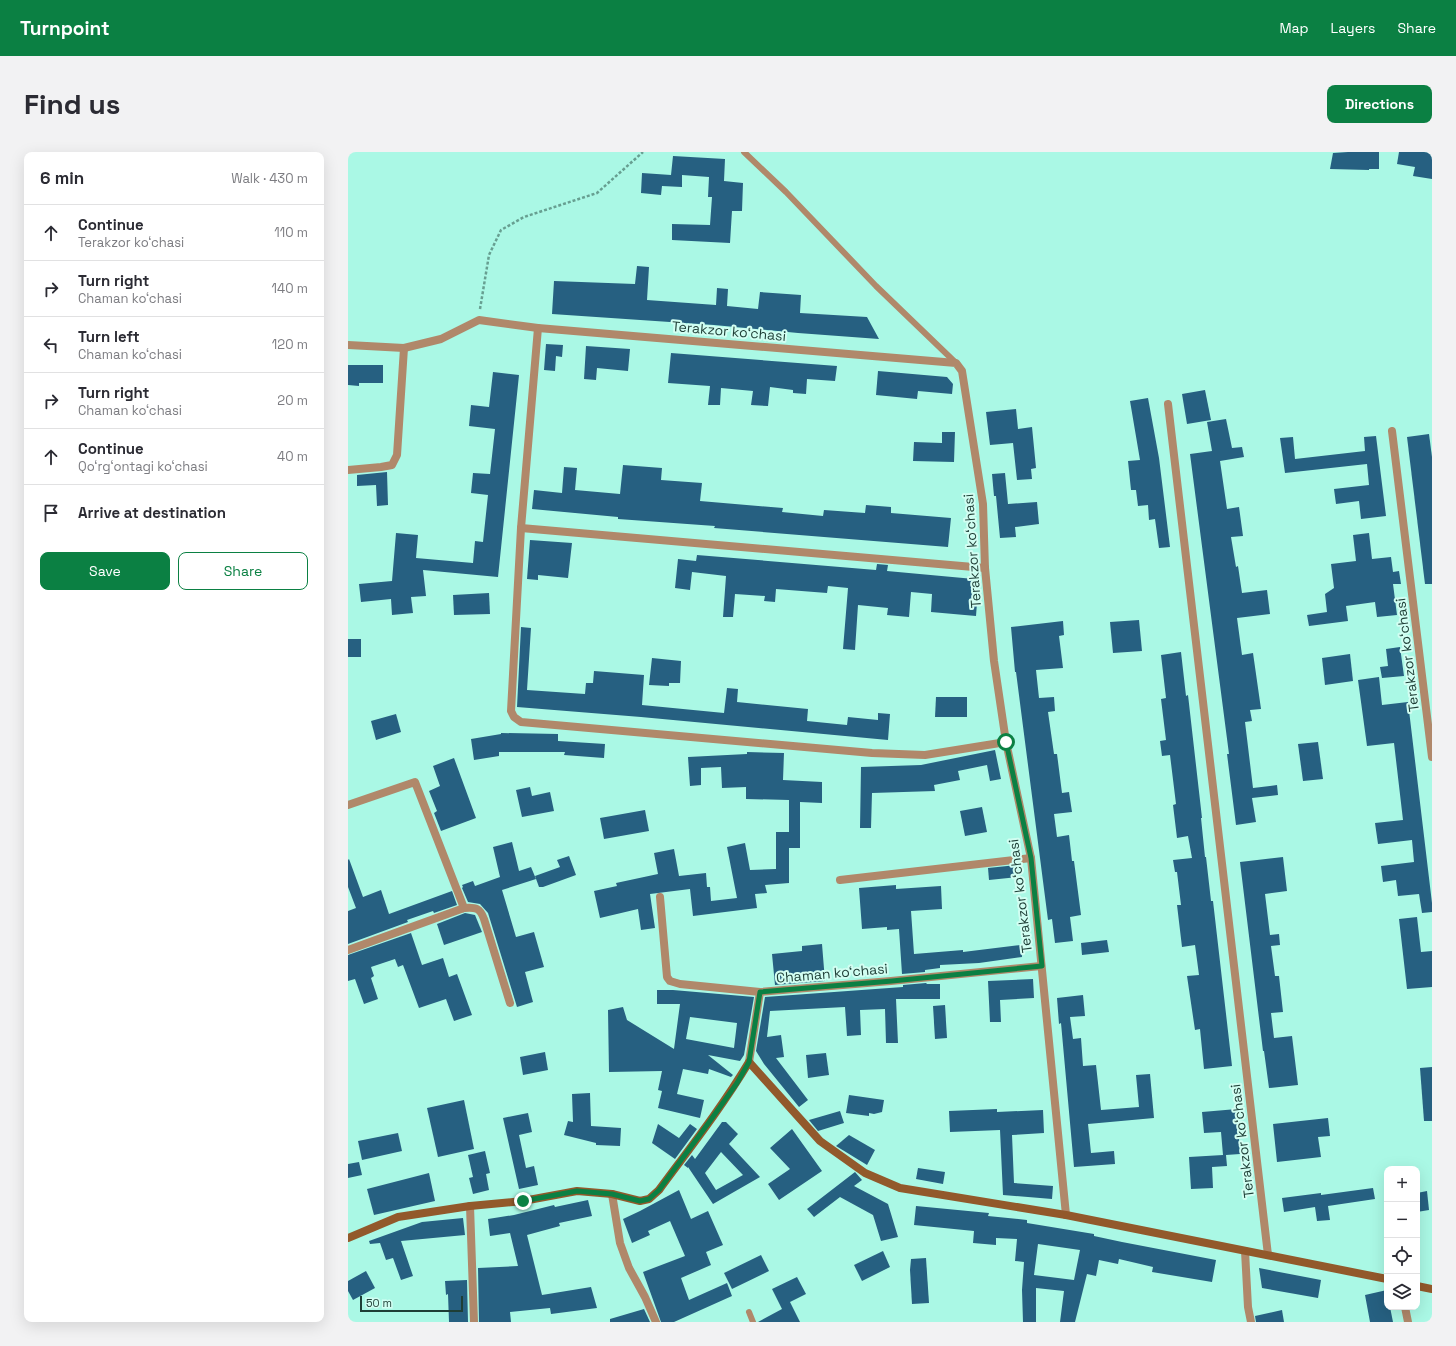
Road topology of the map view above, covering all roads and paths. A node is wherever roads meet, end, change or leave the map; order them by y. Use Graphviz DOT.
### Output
graph roads {
  1 [pos="643,152"];
  2 [pos="744,152"];
  3 [pos="479,320"];
  4 [pos="538,328"];
  5 [pos="348,345"];
  6 [pos="404,348"];
  7 [pos="956,362"];
  8 [pos="1168,404"];
  9 [pos="1392,431"];
  10 [pos="348,470"];
  11 [pos="521,528"];
  12 [pos="985,568"];
  13 [pos="1006,742"];
  14 [pos="1432,757"];
  15 [pos="348,804"];
  16 [pos="1031,858"];
  17 [pos="840,880"];
  18 [pos="660,897"];
  19 [pos="464,908"];
  20 [pos="348,950"];
  21 [pos="1042,966"];
  22 [pos="760,992"];
  23 [pos="510,1003"];
  24 [pos="749,1062"];
  25 [pos="612,1194"];
  26 [pos="470,1206"];
  27 [pos="1066,1215"];
  28 [pos="348,1238"];
  29 [pos="1245,1250"];
  30 [pos="1268,1255"];
  31 [pos="1384,1278"];
  32 [pos="1420,1287"];
  33 [pos="1432,1289"];
  34 [pos="1406,1310"];
  35 [pos="748,1312"];
  36 [pos="474,1322"];
  37 [pos="656,1322"];
  38 [pos="753,1322"];
  39 [pos="1251,1322"];
  40 [pos="1408,1322"];
  1 -- 3 [label="path"];
  2 -- 7 [label="lane"];
  3 -- 4 [label="street, Terakzor koʻchasi"];
  3 -- 6 [label="street"];
  4 -- 7 [label="street, Terakzor koʻchasi"];
  4 -- 11 [label="street"];
  5 -- 6 [label="street"];
  6 -- 10 [label="street"];
  7 -- 12 [label="street, Terakzor koʻchasi"];
  8 -- 30 [label="street, Terakzor koʻchasi"];
  9 -- 14 [label="street, Terakzor koʻchasi"];
  11 -- 12 [label="street"];
  11 -- 13 [label="street"];
  12 -- 13 [label="street, Terakzor koʻchasi"];
  13 -- 16 [label="street, Terakzor koʻchasi"];
  15 -- 19 [label="street"];
  16 -- 17 [label="street"];
  16 -- 21 [label="street, Terakzor koʻchasi"];
  18 -- 22 [label="street"];
  19 -- 20 [label="street"];
  19 -- 23 [label="street"];
  21 -- 22 [label="street, Chaman koʻchasi"];
  21 -- 27 [label="street, Terakzor koʻchasi"];
  22 -- 24 [label="street, Chaman koʻchasi"];
  24 -- 25 [label="street, Chaman koʻchasi"];
  24 -- 27 [label="street"];
  25 -- 26 [label="street, Chaman koʻchasi"];
  25 -- 37 [label="street"];
  26 -- 28 [label="street, Chaman koʻchasi"];
  26 -- 36 [label="street"];
  27 -- 29 [label="street"];
  29 -- 30 [label="street"];
  29 -- 39 [label="street"];
  30 -- 31 [label="street"];
  32 -- 33 [label="street"];
  34 -- 40 [label="street"];
  35 -- 38 [label="lane"];
}
